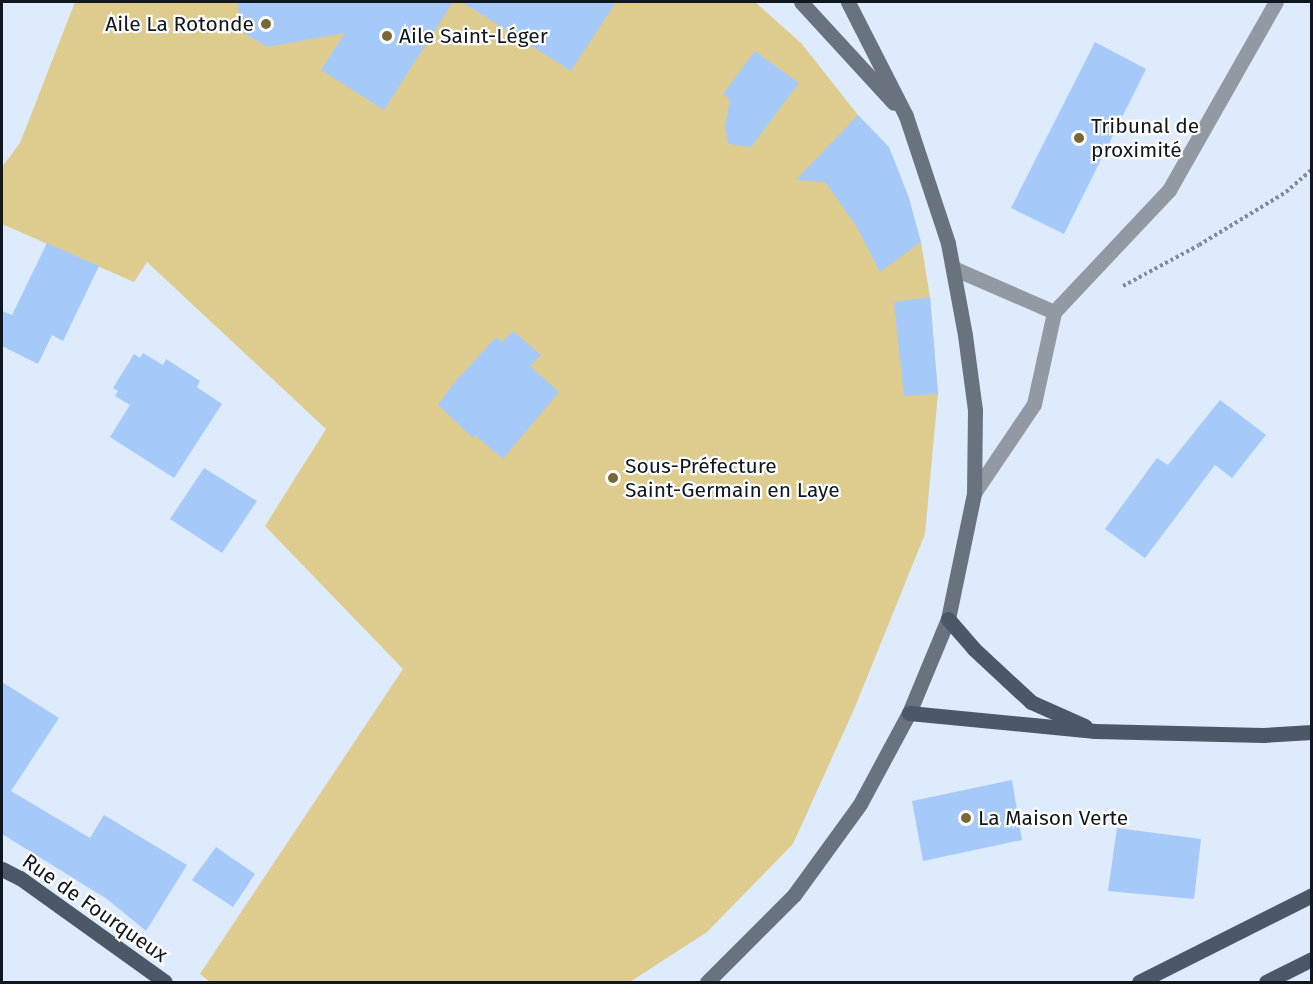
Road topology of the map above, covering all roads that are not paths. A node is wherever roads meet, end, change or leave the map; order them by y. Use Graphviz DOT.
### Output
graph roads {
  1 [pos="801,2"];
  2 [pos="848,2"];
  3 [pos="1276,2"];
  4 [pos="906,116"];
  5 [pos="953,268"];
  6 [pos="1054,312"];
  7 [pos="974,493"];
  8 [pos="948,619"];
  9 [pos="909,713"];
  10 [pos="1095,731"];
  11 [pos="1311,732"];
  12 [pos="2,870"];
  13 [pos="1311,895"];
  14 [pos="1311,959"];
  15 [pos="165,982"];
  16 [pos="707,982"];
  17 [pos="1139,982"];
  18 [pos="1266,982"];
  1 -- 4 [label="street"];
  2 -- 4 [label="street"];
  3 -- 6 [label="street"];
  4 -- 5 [label="street"];
  5 -- 6 [label="street"];
  5 -- 7 [label="street"];
  6 -- 7 [label="street"];
  7 -- 8 [label="street"];
  8 -- 9 [label="street"];
  8 -- 10 [label="main road"];
  9 -- 10 [label="main road"];
  9 -- 16 [label="street"];
  10 -- 11 [label="main road"];
  12 -- 15 [label="main road, Rue de Fourqueux"];
  13 -- 17 [label="main road"];
  14 -- 18 [label="main road"];
}
